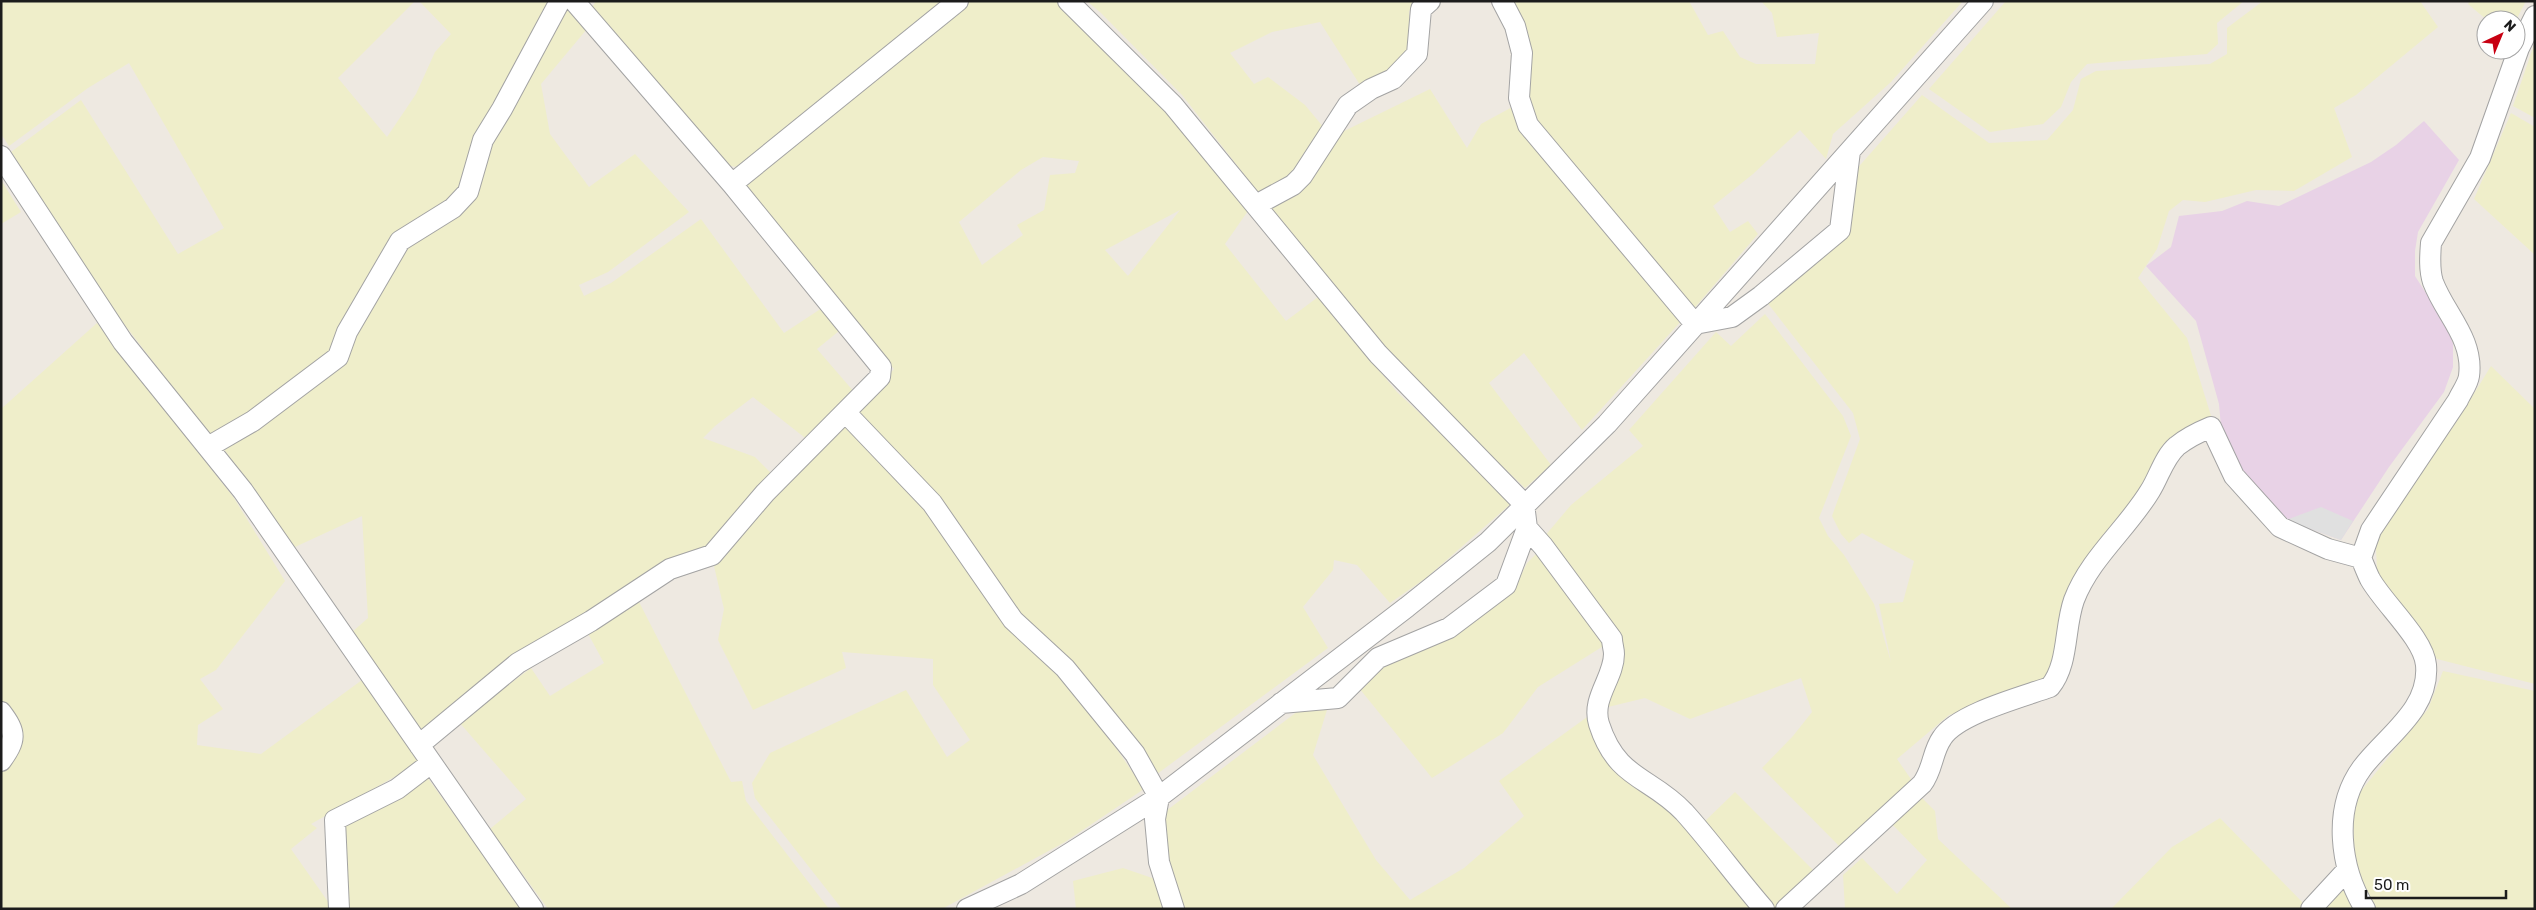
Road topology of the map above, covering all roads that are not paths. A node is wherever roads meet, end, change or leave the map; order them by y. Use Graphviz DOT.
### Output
graph roads {
  1 [pos="560,1"];
  2 [pos="574,1"];
  3 [pos="958,1"];
  4 [pos="1068,1"];
  5 [pos="1430,1"];
  6 [pos="1502,1"];
  7 [pos="1983,1"];
  8 [pos="2534,12"];
  9 [pos="1850,151"];
  10 [pos="1,156"];
  11 [pos="732,184"];
  12 [pos="1256,205"];
  13 [pos="1694,324"];
  14 [pos="846,413"];
  15 [pos="208,447"];
  16 [pos="1524,504"];
  17 [pos="1527,528"];
  18 [pos="2361,558"];
  19 [pos="1281,702"];
  20 [pos="1,712"];
  21 [pos="419,745"];
  22 [pos="1,761"];
  23 [pos="431,762"];
  24 [pos="1159,797"];
  25 [pos="2347,870"];
  26 [pos="339,909"];
  27 [pos="533,909"];
  28 [pos="968,909"];
  29 [pos="1174,909"];
  30 [pos="1764,909"];
  31 [pos="1786,909"];
  32 [pos="2311,909"];
  33 [pos="2365,909"];
  1 -- 15 [label="street"];
  2 -- 11 [label="street"];
  3 -- 11 [label="street"];
  4 -- 12 [label="street"];
  5 -- 12 [label="street"];
  6 -- 13 [label="street"];
  7 -- 9 [label="street"];
  8 -- 18 [label="street"];
  9 -- 13 [label="street"];
  9 -- 13 [label="street"];
  10 -- 15 [label="street"];
  11 -- 14 [label="street"];
  12 -- 16 [label="street"];
  13 -- 16 [label="street"];
  14 -- 21 [label="street"];
  14 -- 24 [label="street"];
  15 -- 21 [label="street"];
  16 -- 17 [label="street"];
  16 -- 19 [label="street"];
  17 -- 19 [label="street"];
  17 -- 30 [label="street"];
  18 -- 25 [label="street"];
  18 -- 31 [label="street"];
  19 -- 24 [label="street"];
  20 -- 22 [label="street"];
  21 -- 23 [label="street"];
  23 -- 26 [label="street"];
  23 -- 27 [label="street"];
  24 -- 28 [label="street"];
  24 -- 29 [label="street"];
  25 -- 32 [label="street"];
  25 -- 33 [label="street"];
}
